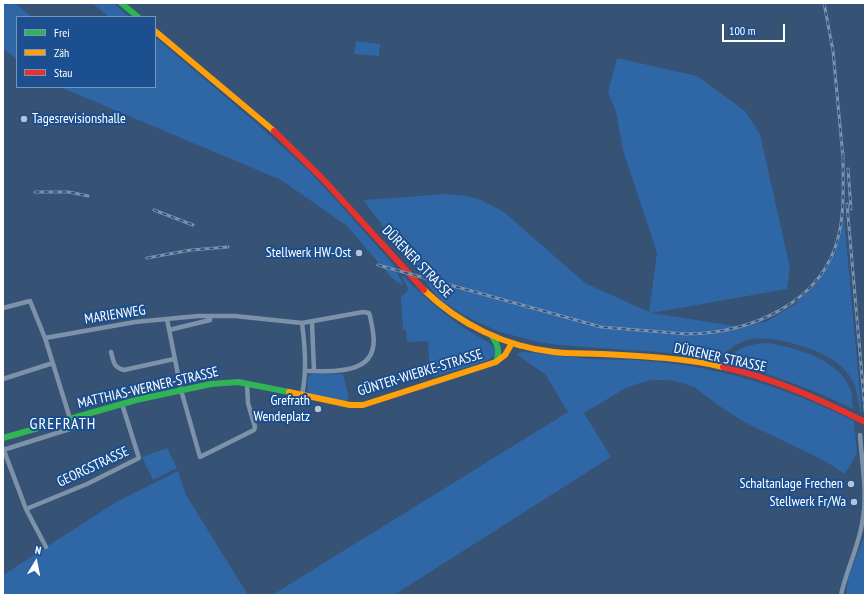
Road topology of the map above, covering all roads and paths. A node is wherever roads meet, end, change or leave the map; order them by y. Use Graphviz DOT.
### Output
graph roads {
  1 [pos="121,3"];
  2 [pos="137,16"];
  3 [pos="156,32"];
  4 [pos="3,308"];
  5 [pos="210,316"];
  6 [pos="188,318"];
  7 [pos="167,319"];
  8 [pos="312,322"];
  9 [pos="302,323"];
  10 [pos="189,325"];
  11 [pos="169,330"];
  12 [pos="492,336"];
  13 [pos="45,338"];
  14 [pos="313,343"];
  15 [pos="512,343"];
  16 [pos="305,344"];
  17 [pos="111,352"];
  18 [pos="174,359"];
  19 [pos="496,362"];
  20 [pos="53,363"];
  21 [pos="305,372"];
  22 [pos="314,372"];
  23 [pos="3,379"];
  24 [pos="248,384"];
  25 [pos="181,390"];
  26 [pos="302,395"];
  27 [pos="122,404"];
  28 [pos="71,418"];
  29 [pos="865,422"];
  30 [pos="860,435"];
  31 [pos="3,438"];
  32 [pos="3,450"];
  33 [pos="26,509"];
  34 [pos="46,547"];
  35 [pos="841,595"];
  1 -- 2 [label="main road"];
  3 -- 12 [label="main road, DÜRENER STRASSE"];
  4 -- 13 [label="street"];
  5 -- 6 [label="street, MARIENWEG"];
  5 -- 9 [label="street, MARIENWEG"];
  5 -- 10 [label="street, MARIENWEG"];
  6 -- 7 [label="street, MARIENWEG"];
  6 -- 10 [label="street"];
  7 -- 11 [label="street"];
  7 -- 13 [label="street, MARIENWEG"];
  8 -- 9 [label="street, MARIENWEG"];
  8 -- 14 [label="street"];
  8 -- 22 [label="street, MARIENWEG"];
  9 -- 16 [label="street"];
  10 -- 11 [label="street, MARIENWEG"];
  11 -- 18 [label="street"];
  12 -- 15 [label="main road, DÜRENER STRASSE"];
  12 -- 19 [label="main road"];
  13 -- 20 [label="street"];
  14 -- 16 [label="street"];
  14 -- 22 [label="street"];
  15 -- 19 [label="main road, GÜNTER-WIEBKE-STRASSE"];
  15 -- 29 [label="main road, DÜRENER STRASSE"];
  16 -- 21 [label="street"];
  17 -- 18 [label="street"];
  18 -- 25 [label="street"];
  19 -- 26 [label="main road, GÜNTER-WIEBKE-STRASSE"];
  20 -- 23 [label="street"];
  20 -- 28 [label="street"];
  21 -- 22 [label="street"];
  21 -- 26 [label="street"];
  24 -- 25 [label="main road, MATTHIAS-WERNER-STRASSE"];
  24 -- 25 [label="street"];
  24 -- 26 [label="main road, MATTHIAS-WERNER-STRASSE"];
  25 -- 27 [label="main road, MATTHIAS-WERNER-STRASSE"];
  27 -- 28 [label="main road, MATTHIAS-WERNER-STRASSE"];
  27 -- 33 [label="street, GEORGSTRASSE"];
  28 -- 31 [label="main road, MATTHIAS-WERNER-STRASSE"];
  28 -- 32 [label="street, MATTHIAS-WERNER-STRASSE"];
  30 -- 35 [label="street"];
  32 -- 33 [label="street"];
  33 -- 34 [label="street"];
}
